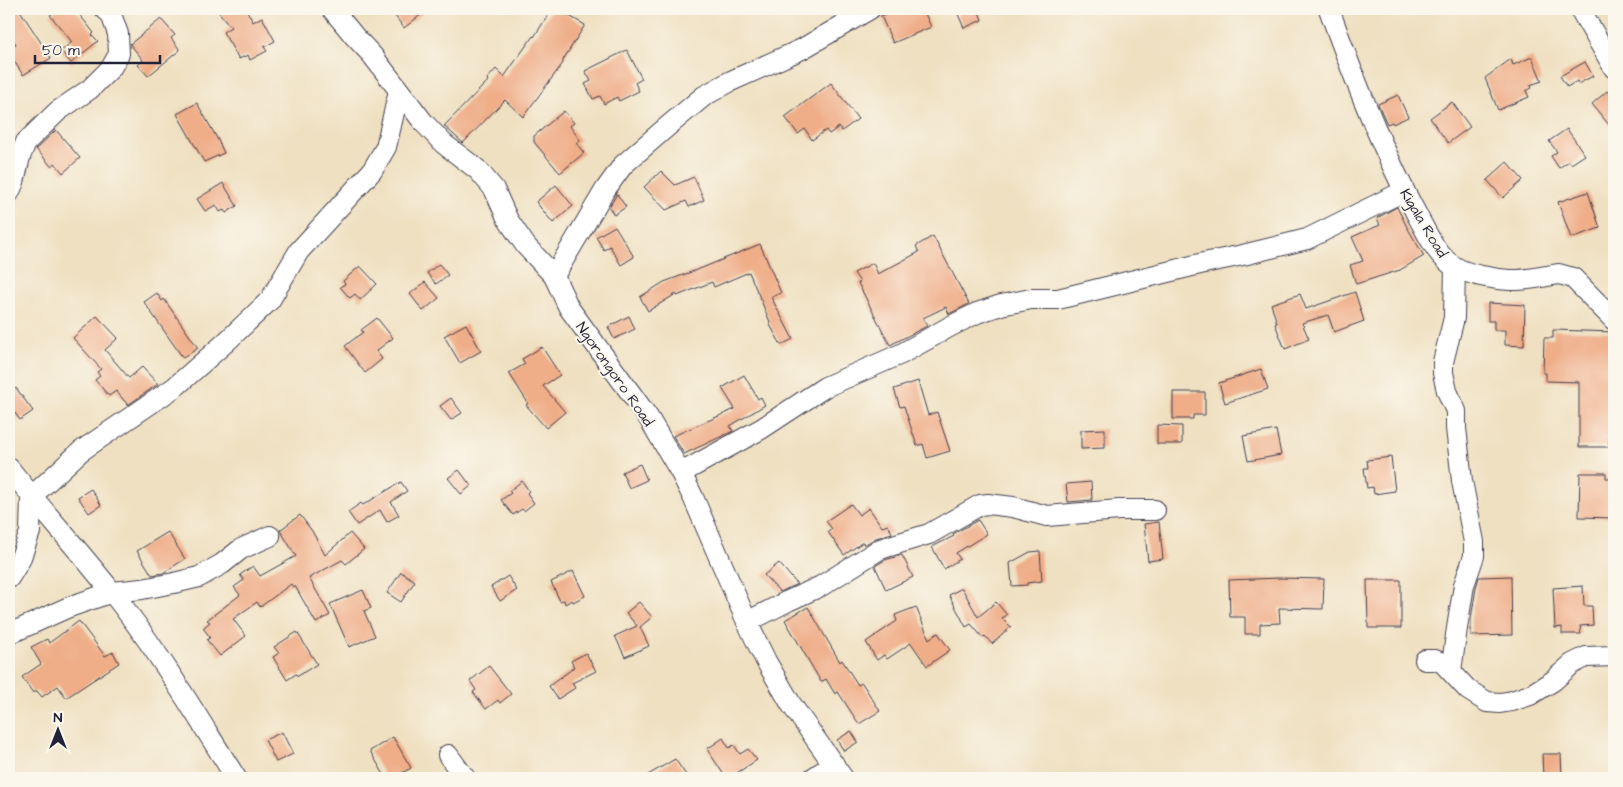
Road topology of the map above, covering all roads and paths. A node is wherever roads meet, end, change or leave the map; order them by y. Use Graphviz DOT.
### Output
graph roads {
  1 [pos="105,9"];
  2 [pos="332,9"];
  3 [pos="870,9"];
  4 [pos="1329,9"];
  5 [pos="1580,9"];
  6 [pos="1614,68"];
  7 [pos="399,91"];
  8 [pos="1404,191"];
  9 [pos="9,193"];
  10 [pos="1456,267"];
  11 [pos="554,276"];
  12 [pos="1614,320"];
  13 [pos="9,468"];
  14 [pos="681,473"];
  15 [pos="31,497"];
  16 [pos="1155,510"];
  17 [pos="270,536"];
  18 [pos="9,578"];
  19 [pos="112,592"];
  20 [pos="747,622"];
  21 [pos="10,630"];
  22 [pos="1614,656"];
  23 [pos="1425,660"];
  24 [pos="1451,672"];
  25 [pos="448,755"];
  26 [pos="838,771"];
  27 [pos="236,778"];
  28 [pos="465,778"];
  29 [pos="813,778"];
  1 -- 9 [label="street"];
  2 -- 7 [label="street, Ngorongoro Road"];
  3 -- 11 [label="street"];
  4 -- 8 [label="street, Kigala Road"];
  5 -- 6 [label="street"];
  7 -- 11 [label="street, Ngorongoro Road"];
  7 -- 15 [label="street"];
  8 -- 10 [label="street, Kigala Road"];
  8 -- 14 [label="street"];
  10 -- 12 [label="street, Kigala Road"];
  10 -- 24 [label="street"];
  11 -- 14 [label="street, Ngorongoro Road"];
  13 -- 15 [label="street"];
  14 -- 20 [label="street, Ngorongoro Road"];
  15 -- 18 [label="street"];
  15 -- 19 [label="street"];
  16 -- 20 [label="street"];
  17 -- 19 [label="street"];
  19 -- 21 [label="street"];
  19 -- 27 [label="street"];
  20 -- 26 [label="street, Ngorongoro Road"];
  22 -- 24 [label="street"];
  23 -- 24 [label="street"];
  25 -- 28 [label="street"];
  26 -- 29 [label="street"];
}
